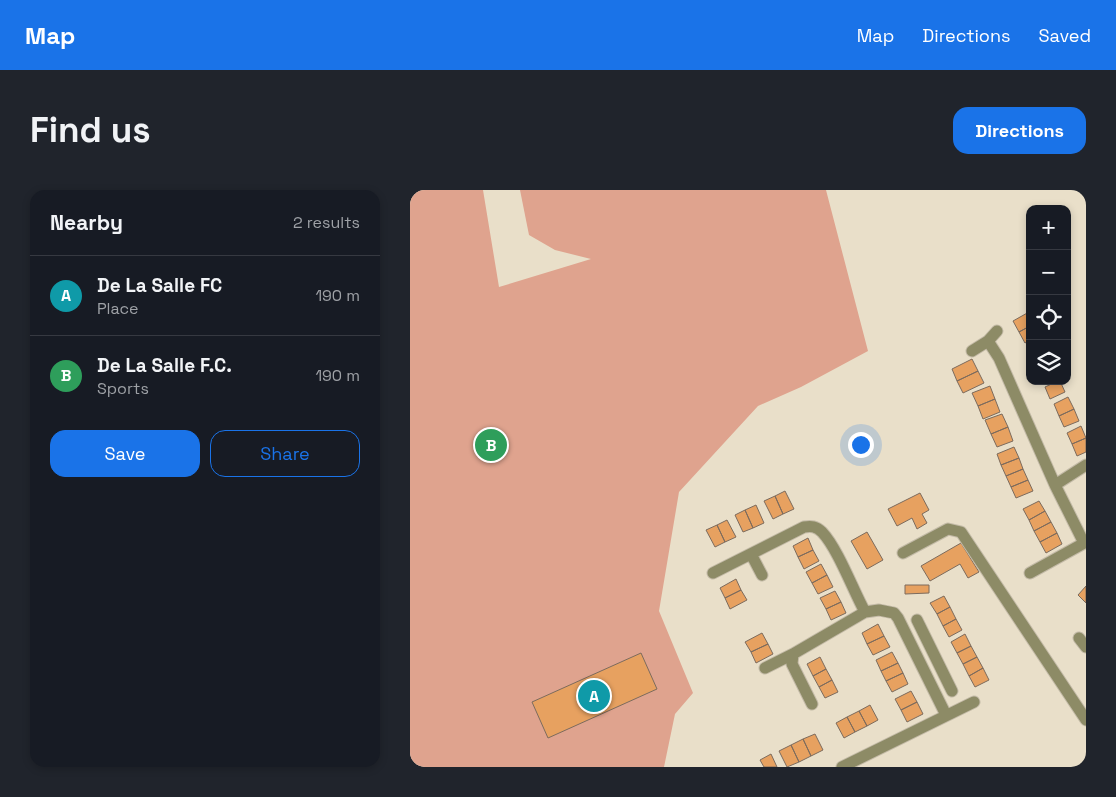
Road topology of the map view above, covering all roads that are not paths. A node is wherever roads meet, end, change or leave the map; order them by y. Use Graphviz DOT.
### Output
graph roads {
  1 [pos="997,331"];
  2 [pos="988,341"];
  3 [pos="972,351"];
  4 [pos="1086,466"];
  5 [pos="1055,485"];
  6 [pos="1085,542"];
  7 [pos="903,553"];
  8 [pos="751,554"];
  9 [pos="713,573"];
  10 [pos="1030,574"];
  11 [pos="762,575"];
  12 [pos="865,612"];
  13 [pos="917,620"];
  14 [pos="929,644"];
  15 [pos="914,651"];
  16 [pos="793,654"];
  17 [pos="765,668"];
  18 [pos="952,691"];
  19 [pos="974,702"];
  20 [pos="812,704"];
  21 [pos="946,715"];
  22 [pos="1086,720"];
  23 [pos="842,767"];
  1 -- 2 [label="street"];
  2 -- 3 [label="street"];
  2 -- 5 [label="street"];
  4 -- 5 [label="street"];
  5 -- 6 [label="street"];
  6 -- 10 [label="street"];
  7 -- 22 [label="street"];
  8 -- 9 [label="street"];
  8 -- 11 [label="street"];
  8 -- 12 [label="street"];
  12 -- 15 [label="street"];
  12 -- 16 [label="street"];
  13 -- 14 [label="street"];
  14 -- 15 [label="street"];
  14 -- 18 [label="street"];
  15 -- 21 [label="street"];
  16 -- 17 [label="street"];
  16 -- 20 [label="street"];
  19 -- 21 [label="street"];
  21 -- 23 [label="street"];
}
